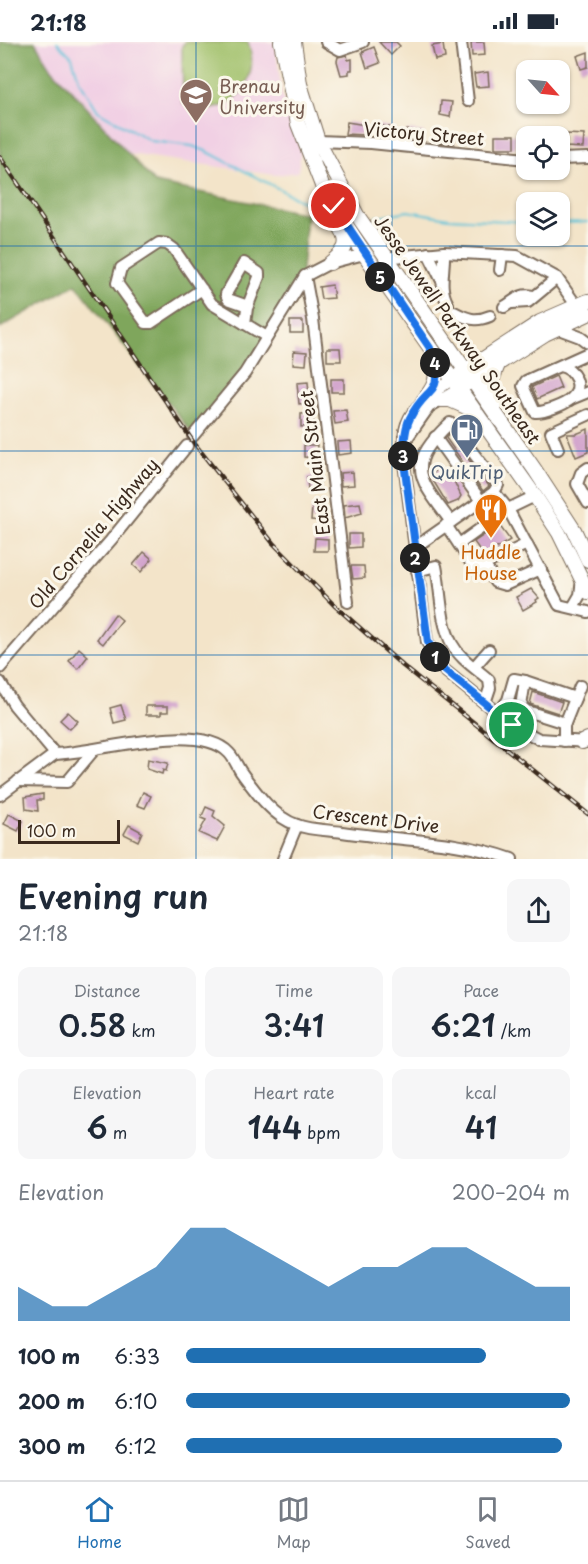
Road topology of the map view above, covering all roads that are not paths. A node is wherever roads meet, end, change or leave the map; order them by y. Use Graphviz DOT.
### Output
graph roads {
  1 [pos="281,42"];
  2 [pos="294,42"];
  3 [pos="326,42"];
  4 [pos="363,42"];
  5 [pos="461,42"];
  6 [pos="468,101"];
  7 [pos="318,141"];
  8 [pos="516,158"];
  9 [pos="588,158"];
  10 [pos="570,159"];
  11 [pos="334,206"];
  12 [pos="444,252"];
  13 [pos="428,253"];
  14 [pos="364,254"];
  15 [pos="502,255"];
  16 [pos="385,258"];
  17 [pos="330,263"];
  18 [pos="541,269"];
  19 [pos="500,270"];
  20 [pos="304,276"];
  21 [pos="558,278"];
  22 [pos="441,279"];
  23 [pos="202,289"];
  24 [pos="536,294"];
  25 [pos="582,303"];
  26 [pos="508,305"];
  27 [pos="248,306"];
  28 [pos="588,314"];
  29 [pos="490,316"];
  30 [pos="245,324"];
  31 [pos="556,328"];
  32 [pos="267,338"];
  33 [pos="445,342"];
  34 [pos="588,343"];
  35 [pos="430,348"];
  36 [pos="588,353"];
  37 [pos="494,358"];
  38 [pos="560,366"];
  39 [pos="469,375"];
  40 [pos="456,384"];
  41 [pos="588,392"];
  42 [pos="571,399"];
  43 [pos="441,400"];
  44 [pos="423,401"];
  45 [pos="475,411"];
  46 [pos="588,416"];
  47 [pos="503,424"];
  48 [pos="435,437"];
  49 [pos="405,443"];
  50 [pos="558,449"];
  51 [pos="421,466"];
  52 [pos="405,468"];
  53 [pos="588,468"];
  54 [pos="494,492"];
  55 [pos="535,496"];
  56 [pos="481,501"];
  57 [pos="588,503"];
  58 [pos="508,509"];
  59 [pos="449,524"];
  60 [pos="574,530"];
  61 [pos="588,539"];
  62 [pos="459,544"];
  63 [pos="527,544"];
  64 [pos="414,548"];
  65 [pos="588,560"];
  66 [pos="485,565"];
  67 [pos="541,569"];
  68 [pos="417,571"];
  69 [pos="582,579"];
  70 [pos="588,592"];
  71 [pos="348,602"];
  72 [pos="573,607"];
  73 [pos="588,612"];
  74 [pos="489,650"];
  75 [pos="474,667"];
  76 [pos="0,668"];
  77 [pos="525,681"];
  78 [pos="0,682"];
  79 [pos="580,686"];
  80 [pos="575,699"];
  81 [pos="485,703"];
  82 [pos="498,714"];
  83 [pos="565,723"];
  84 [pos="564,741"];
  85 [pos="586,741"];
  86 [pos="94,750"];
  87 [pos="56,754"];
  88 [pos="18,781"];
  89 [pos="0,795"];
  90 [pos="297,825"];
  91 [pos="283,859"];
  92 [pos="512,859"];
  1 -- 11 [label="main road, Jesse Jewell Parkway Southeast"];
  2 -- 7 [label="main road, Jesse Jewell Parkway Southeast"];
  3 -- 4 [label="street"];
  5 -- 6 [label="street"];
  7 -- 8 [label="street, Victory Street"];
  7 -- 16 [label="main road, Jesse Jewell Parkway Southeast"];
  9 -- 10 [label="street"];
  11 -- 14 [label="main road, Jesse Jewell Parkway Southeast"];
  11 -- 17 [label="main road"];
  12 -- 13 [label="street"];
  12 -- 15 [label="street"];
  12 -- 22 [label="street"];
  13 -- 16 [label="street"];
  13 -- 22 [label="street"];
  14 -- 17 [label="street"];
  14 -- 35 [label="main road, Jesse Jewell Parkway Southeast"];
  15 -- 18 [label="street"];
  15 -- 19 [label="street"];
  16 -- 33 [label="main road, Jesse Jewell Parkway Southeast"];
  17 -- 20 [label="street"];
  18 -- 21 [label="street"];
  18 -- 24 [label="street"];
  20 -- 32 [label="street, Old Cornelia Highway"];
  20 -- 71 [label="street, East Main Street"];
  21 -- 24 [label="street"];
  21 -- 25 [label="street"];
  22 -- 29 [label="street"];
  23 -- 23 [label="street"];
  23 -- 30 [label="street"];
  24 -- 26 [label="street"];
  25 -- 37 [label="main road"];
  27 -- 30 [label="street"];
  28 -- 31 [label="main road"];
  30 -- 32 [label="street"];
  31 -- 34 [label="street"];
  31 -- 37 [label="main road"];
  32 -- 76 [label="street, Old Cornelia Highway"];
  33 -- 37 [label="main road"];
  33 -- 39 [label="main road, Jesse Jewell Parkway Southeast"];
  35 -- 40 [label="main road, Jesse Jewell Parkway Southeast"];
  35 -- 44 [label="main road"];
  36 -- 38 [label="street"];
  37 -- 39 [label="main road"];
  37 -- 47 [label="main road"];
  38 -- 42 [label="street"];
  38 -- 42 [label="street"];
  39 -- 40 [label="main road"];
  39 -- 47 [label="main road, Jesse Jewell Parkway Southeast"];
  40 -- 43 [label="street"];
  40 -- 44 [label="street"];
  40 -- 45 [label="main road, Jesse Jewell Parkway Southeast"];
  41 -- 42 [label="street"];
  43 -- 45 [label="main road"];
  43 -- 49 [label="street"];
  44 -- 49 [label="street"];
  45 -- 55 [label="main road, Jesse Jewell Parkway Southeast"];
  46 -- 50 [label="street"];
  47 -- 60 [label="main road, Jesse Jewell Parkway Southeast"];
  48 -- 51 [label="street"];
  48 -- 54 [label="street"];
  48 -- 56 [label="street"];
  49 -- 52 [label="street"];
  51 -- 52 [label="street"];
  51 -- 59 [label="street"];
  52 -- 64 [label="street"];
  53 -- 57 [label="street"];
  54 -- 56 [label="street"];
  54 -- 58 [label="street"];
  55 -- 58 [label="street"];
  55 -- 69 [label="main road, Jesse Jewell Parkway Southeast"];
  56 -- 59 [label="street"];
  58 -- 62 [label="street"];
  58 -- 63 [label="street"];
  59 -- 62 [label="street"];
  59 -- 64 [label="street"];
  60 -- 61 [label="main road"];
  60 -- 65 [label="main road, Jesse Jewell Parkway Southeast"];
  62 -- 66 [label="street"];
  63 -- 66 [label="street"];
  63 -- 67 [label="street"];
  64 -- 68 [label="street"];
  66 -- 67 [label="street"];
  67 -- 72 [label="street"];
  68 -- 75 [label="street"];
  68 -- 81 [label="street"];
  69 -- 70 [label="main road, Jesse Jewell Parkway Southeast"];
  69 -- 72 [label="street"];
  72 -- 73 [label="street"];
  74 -- 75 [label="street"];
  75 -- 81 [label="street"];
  77 -- 80 [label="street"];
  77 -- 82 [label="street"];
  77 -- 83 [label="street"];
  78 -- 87 [label="street"];
  79 -- 80 [label="street"];
  80 -- 83 [label="street"];
  81 -- 82 [label="street"];
  82 -- 84 [label="street"];
  83 -- 84 [label="street"];
  84 -- 85 [label="street"];
  86 -- 87 [label="street, Crescent Drive"];
  86 -- 88 [label="street"];
  86 -- 90 [label="street, Crescent Drive"];
  87 -- 88 [label="street"];
  88 -- 89 [label="street"];
  90 -- 91 [label="street"];
  90 -- 92 [label="street, Crescent Drive"];
}
